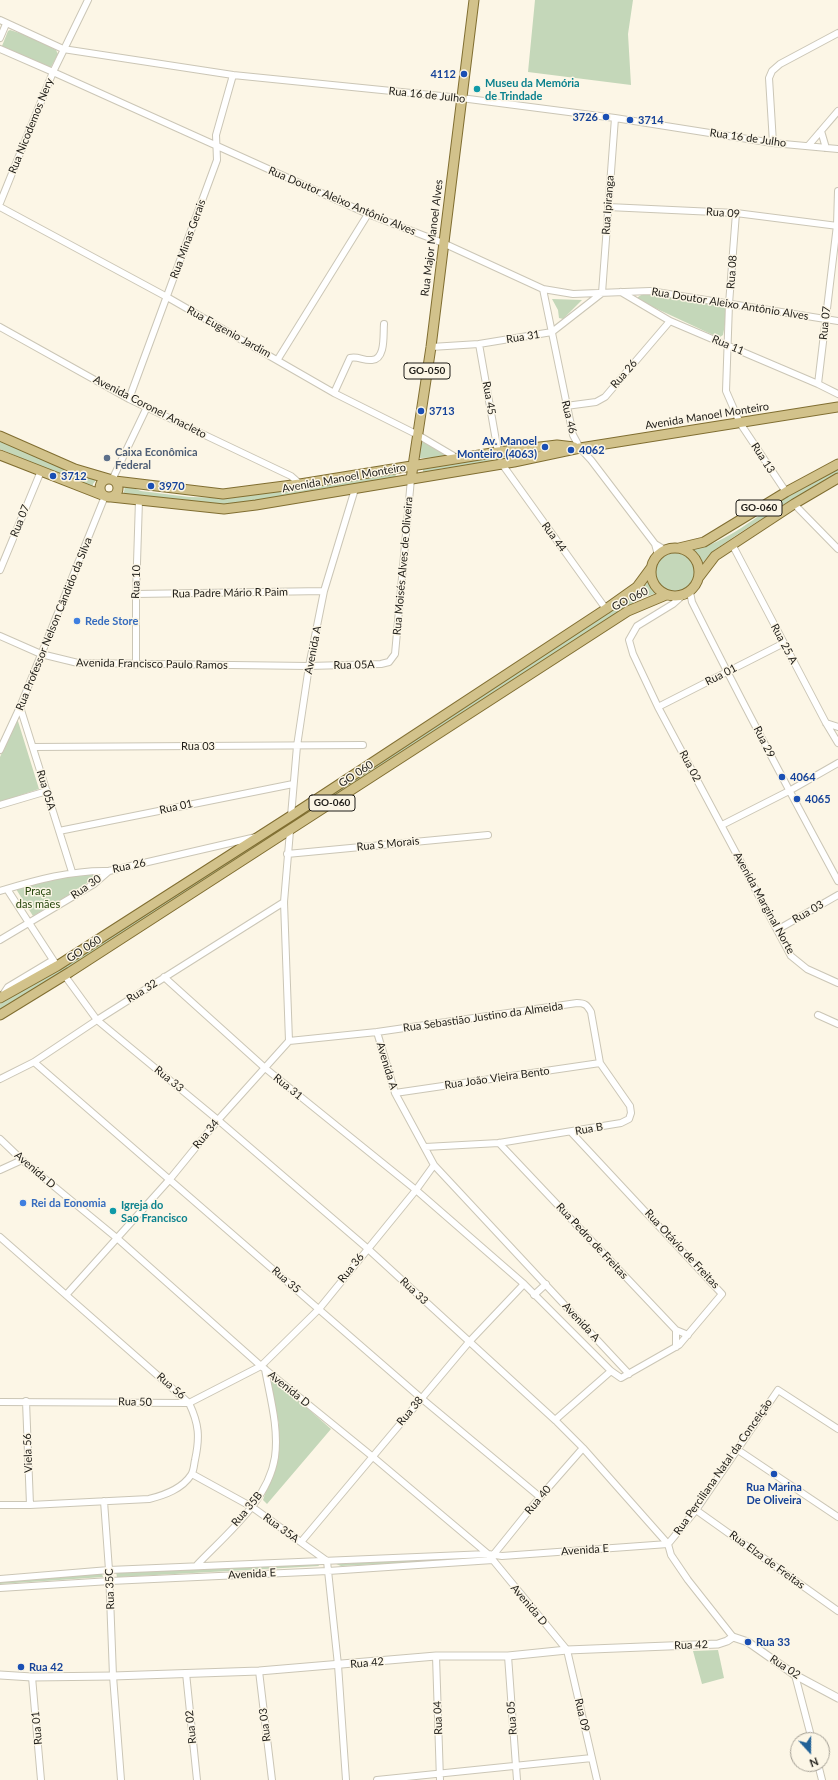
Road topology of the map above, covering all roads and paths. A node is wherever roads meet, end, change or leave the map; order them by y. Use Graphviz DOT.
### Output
graph roads {
  1 [pos="88,0"];
  2 [pos="474,0"];
  3 [pos="0,20"];
  4 [pos="6,24"];
  5 [pos="838,33"];
  6 [pos="0,38"];
  7 [pos="0,49"];
  8 [pos="63,49"];
  9 [pos="53,72"];
  10 [pos="233,76"];
  11 [pos="461,98"];
  12 [pos="838,111"];
  13 [pos="615,118"];
  14 [pos="821,131"];
  15 [pos="773,143"];
  16 [pos="218,146"];
  17 [pos="808,146"];
  18 [pos="826,148"];
  19 [pos="838,150"];
  20 [pos="838,191"];
  21 [pos="0,203"];
  22 [pos="0,207"];
  23 [pos="608,207"];
  24 [pos="736,213"];
  25 [pos="368,214"];
  26 [pos="837,226"];
  27 [pos="443,243"];
  28 [pos="543,289"];
  29 [pos="620,292"];
  30 [pos="602,293"];
  31 [pos="167,297"];
  32 [pos="729,304"];
  33 [pos="825,319"];
  34 [pos="670,321"];
  35 [pos="838,321"];
  36 [pos="384,324"];
  37 [pos="0,327"];
  38 [pos="552,332"];
  39 [pos="479,344"];
  40 [pos="728,346"];
  41 [pos="431,347"];
  42 [pos="278,360"];
  43 [pos="818,384"];
  44 [pos="334,393"];
  45 [pos="838,394"];
  46 [pos="129,399"];
  47 [pos="566,406"];
  48 [pos="838,406"];
  49 [pos="147,407"];
  50 [pos="740,423"];
  51 [pos="418,435"];
  52 [pos="0,436"];
  53 [pos="580,448"];
  54 [pos="512,450"];
  55 [pos="498,452"];
  56 [pos="0,455"];
  57 [pos="457,458"];
  58 [pos="514,462"];
  59 [pos="412,464"];
  60 [pos="502,464"];
  61 [pos="838,464"];
  62 [pos="41,471"];
  63 [pos="838,478"];
  64 [pos="411,479"];
  65 [pos="112,480"];
  66 [pos="300,484"];
  67 [pos="355,489"];
  68 [pos="786,492"];
  69 [pos="106,496"];
  70 [pos="139,500"];
  71 [pos="794,504"];
  72 [pos="732,544"];
  73 [pos="679,548"];
  74 [pos="838,548"];
  75 [pos="662,553"];
  76 [pos="651,568"];
  77 [pos="0,570"];
  78 [pos="699,577"];
  79 [pos="324,591"];
  80 [pos="136,594"];
  81 [pos="685,594"];
  82 [pos="670,598"];
  83 [pos="606,610"];
  84 [pos="0,636"];
  85 [pos="784,643"];
  86 [pos="41,654"];
  87 [pos="395,654"];
  88 [pos="136,665"];
  89 [pos="310,666"];
  90 [pos="727,672"];
  91 [pos="20,707"];
  92 [pos="658,707"];
  93 [pos="826,723"];
  94 [pos="838,727"];
  95 [pos="838,743"];
  96 [pos="363,745"];
  97 [pos="297,746"];
  98 [pos="33,747"];
  99 [pos="0,750"];
  100 [pos="838,763"];
  101 [pos="293,784"];
  102 [pos="47,791"];
  103 [pos="789,792"];
  104 [pos="0,805"];
  105 [pos="291,816"];
  106 [pos="722,825"];
  107 [pos="59,831"];
  108 [pos="290,831"];
  109 [pos="488,834"];
  110 [pos="257,836"];
  111 [pos="288,854"];
  112 [pos="109,870"];
  113 [pos="72,872"];
  114 [pos="838,880"];
  115 [pos="7,889"];
  116 [pos="0,891"];
  117 [pos="838,895"];
  118 [pos="284,902"];
  119 [pos="29,924"];
  120 [pos="777,930"];
  121 [pos="0,940"];
  122 [pos="55,963"];
  123 [pos="64,976"];
  124 [pos="164,977"];
  125 [pos="838,983"];
  126 [pos="1,997"];
  127 [pos="588,1006"];
  128 [pos="0,1015"];
  129 [pos="818,1015"];
  130 [pos="96,1020"];
  131 [pos="838,1024"];
  132 [pos="377,1032"];
  133 [pos="289,1041"];
  134 [pos="34,1062"];
  135 [pos="600,1063"];
  136 [pos="265,1068"];
  137 [pos="0,1079"];
  138 [pos="394,1093"];
  139 [pos="218,1120"];
  140 [pos="571,1132"];
  141 [pos="0,1139"];
  142 [pos="499,1143"];
  143 [pos="426,1147"];
  144 [pos="22,1160"];
  145 [pos="434,1165"];
  146 [pos="0,1170"];
  147 [pos="170,1179"];
  148 [pos="416,1190"];
  149 [pos="0,1237"];
  150 [pos="118,1239"];
  151 [pos="367,1248"];
  152 [pos="524,1284"];
  153 [pos="546,1284"];
  154 [pos="66,1295"];
  155 [pos="534,1295"];
  156 [pos="319,1309"];
  157 [pos="676,1330"];
  158 [pos="688,1335"];
  159 [pos="469,1342"];
  160 [pos="676,1347"];
  161 [pos="263,1368"];
  162 [pos="611,1371"];
  163 [pos="629,1374"];
  164 [pos="421,1398"];
  165 [pos="26,1401"];
  166 [pos="0,1402"];
  167 [pos="189,1403"];
  168 [pos="555,1420"];
  169 [pos="838,1429"];
  170 [pos="583,1448"];
  171 [pos="738,1450"];
  172 [pos="373,1457"];
  173 [pos="192,1474"];
  174 [pos="540,1497"];
  175 [pos="104,1501"];
  176 [pos="0,1505"];
  177 [pos="30,1505"];
  178 [pos="252,1507"];
  179 [pos="696,1510"];
  180 [pos="838,1517"];
  181 [pos="301,1542"];
  182 [pos="668,1544"];
  183 [pos="434,1556"];
  184 [pos="491,1556"];
  185 [pos="327,1561"];
  186 [pos="435,1564"];
  187 [pos="196,1566"];
  188 [pos="109,1570"];
  189 [pos="328,1571"];
  190 [pos="0,1579"];
  191 [pos="110,1581"];
  192 [pos="0,1588"];
  193 [pos="838,1611"];
  194 [pos="733,1637"];
  195 [pos="567,1650"];
  196 [pos="436,1656"];
  197 [pos="508,1656"];
  198 [pos="338,1666"];
  199 [pos="259,1671"];
  200 [pos="186,1673"];
  201 [pos="795,1674"];
  202 [pos="0,1675"];
  203 [pos="113,1676"];
  204 [pos="32,1677"];
  205 [pos="838,1698"];
  206 [pos="810,1732"];
  207 [pos="592,1758"];
  208 [pos="516,1767"];
  209 [pos="440,1777"];
  210 [pos="41,1780"];
  211 [pos="121,1780"];
  212 [pos="197,1780"];
  213 [pos="272,1780"];
  214 [pos="346,1780"];
  215 [pos="377,1780"];
  216 [pos="517,1780"];
  217 [pos="597,1780"];
  1 -- 8 [label="street, Rua Nicodemos Nery"];
  2 -- 11 [label="main road, Rua Major Manoel Alves / GO-050"];
  3 -- 4 [label="street, Rua 16 de Julho"];
  4 -- 6 [label="street"];
  4 -- 8 [label="street, Rua 16 de Julho"];
  5 -- 15 [label="street"];
  7 -- 9 [label="street, Rua Doutor Aleixo Antônio Alves"];
  8 -- 9 [label="street, Rua Nicodemos Nery"];
  8 -- 10 [label="street, Rua 16 de Julho"];
  9 -- 16 [label="street, Rua Doutor Aleixo Antônio Alves"];
  9 -- 21 [label="street, Rua Nicodemos Nery"];
  10 -- 11 [label="street, Rua 16 de Julho"];
  10 -- 16 [label="street, Rua Minas Gerais"];
  11 -- 13 [label="street, Rua 16 de Julho"];
  11 -- 27 [label="main road, Rua Major Manoel Alves / GO-050"];
  12 -- 14 [label="street"];
  13 -- 15 [label="street, Rua 16 de Julho"];
  13 -- 23 [label="street, Rua Ipiranga"];
  14 -- 17 [label="street"];
  14 -- 18 [label="street"];
  15 -- 17 [label="street, Rua 16 de Julho"];
  16 -- 25 [label="street, Rua Doutor Aleixo Antônio Alves"];
  16 -- 31 [label="street, Rua Minas Gerais"];
  17 -- 18 [label="street, Rua 16 de Julho"];
  18 -- 19 [label="street, Rua 16 de Julho"];
  20 -- 26 [label="street, Rua 07"];
  22 -- 31 [label="street, Rua Eugenio Jardim"];
  23 -- 24 [label="street, Rua 09"];
  23 -- 30 [label="street, Rua Ipiranga"];
  24 -- 26 [label="street, Rua 09"];
  24 -- 32 [label="street, Rua 08"];
  25 -- 27 [label="street, Rua Doutor Aleixo Antônio Alves"];
  25 -- 42 [label="street"];
  26 -- 33 [label="street, Rua 07"];
  27 -- 28 [label="street, Rua Doutor Aleixo Antônio Alves"];
  27 -- 41 [label="main road, Rua Major Manoel Alves / GO-050"];
  28 -- 30 [label="street, Rua Doutor Aleixo Antônio Alves"];
  28 -- 38 [label="street, Rua 46"];
  29 -- 30 [label="street, Rua Doutor Aleixo Antônio Alves"];
  29 -- 32 [label="street, Rua Doutor Aleixo Antônio Alves"];
  29 -- 34 [label="street, Rua 11"];
  30 -- 38 [label="street, Rua 31"];
  31 -- 42 [label="street, Rua Eugenio Jardim"];
  31 -- 46 [label="street, Rua Minas Gerais"];
  32 -- 33 [label="street, Rua Doutor Aleixo Antônio Alves"];
  32 -- 40 [label="street, Rua 08"];
  33 -- 35 [label="street, Rua Doutor Aleixo Antônio Alves"];
  33 -- 43 [label="street, Rua 07"];
  34 -- 40 [label="street, Rua 11"];
  34 -- 47 [label="street, Rua 26"];
  36 -- 44 [label="street"];
  37 -- 46 [label="street, Avenida Coronel Anacleto"];
  38 -- 39 [label="street, Rua 31"];
  38 -- 47 [label="street, Rua 46"];
  39 -- 41 [label="street, Rua 31"];
  39 -- 55 [label="street, Rua 45"];
  40 -- 43 [label="street, Rua 11"];
  40 -- 50 [label="street, Rua 08"];
  41 -- 51 [label="main road, Rua Major Manoel Alves / GO-050"];
  42 -- 44 [label="street, Rua Eugenio Jardim"];
  43 -- 45 [label="street, Rua 11"];
  44 -- 51 [label="street, Rua Eugenio Jardim"];
  46 -- 49 [label="street, Avenida Coronel Anacleto"];
  47 -- 53 [label="street, Rua 46"];
  48 -- 50 [label="main road, Avenida Manoel Monteiro"];
  49 -- 65 [label="street"];
  49 -- 66 [label="street, Avenida Coronel Anacleto"];
  50 -- 53 [label="main road, Avenida Manoel Monteiro"];
  50 -- 68 [label="street, Rua 13"];
  51 -- 57 [label="street, Rua Eugenio Jardim"];
  51 -- 59 [label="main road, Rua Major Manoel Alves / GO-050"];
  52 -- 65 [label="main road, Avenida Manoel Monteiro"];
  53 -- 54 [label="main road, Avenida Manoel Monteiro"];
  53 -- 58 [label="main road, Avenida Manoel Monteiro"];
  53 -- 75 [label="street, Rua 46"];
  54 -- 55 [label="main road, Avenida Manoel Monteiro"];
  54 -- 58 [label="main road"];
  55 -- 57 [label="main road, Avenida Manoel Monteiro"];
  56 -- 62 [label="main road, Avenida Manoel Monteiro"];
  57 -- 59 [label="main road, Avenida Manoel Monteiro"];
  58 -- 60 [label="main road, Avenida Manoel Monteiro"];
  59 -- 64 [label="main road, Rua Major Manoel Alves / GO-050"];
  59 -- 66 [label="main road, Avenida Manoel Monteiro"];
  60 -- 64 [label="main road, Avenida Manoel Monteiro"];
  60 -- 83 [label="street, Rua 44"];
  61 -- 68 [label="main road, GO-060"];
  62 -- 69 [label="main road, Avenida Manoel Monteiro"];
  62 -- 77 [label="street, Rua 07"];
  63 -- 71 [label="main road, GO-060"];
  64 -- 67 [label="main road, Avenida Manoel Monteiro"];
  64 -- 87 [label="street, Rua Moisés Alves de Oliveira / GO-050"];
  65 -- 66 [label="main road, Avenida Manoel Monteiro"];
  65 -- 69 [label="main road"];
  65 -- 69 [label="main road"];
  67 -- 70 [label="main road, Avenida Manoel Monteiro"];
  67 -- 79 [label="street, Avenida A"];
  68 -- 73 [label="main road, GO-060"];
  69 -- 70 [label="main road, Avenida Manoel Monteiro"];
  69 -- 86 [label="street, Rua Professor Nelson Cândido da Silva"];
  70 -- 80 [label="street, Rua 10"];
  71 -- 72 [label="main road, GO-060"];
  71 -- 74 [label="street"];
  72 -- 78 [label="main road, GO-060"];
  72 -- 85 [label="street, Rua 25 A"];
  73 -- 75 [label="main road, GO-060"];
  73 -- 78 [label="main road"];
  75 -- 76 [label="main road, GO-060"];
  76 -- 82 [label="main road"];
  76 -- 83 [label="main road, GO 060 / GO-060"];
  78 -- 81 [label="main road, GO-060"];
  79 -- 80 [label="street, Rua Padre Mário R Paim"];
  79 -- 89 [label="street, Avenida A"];
  80 -- 88 [label="street, Rua 10"];
  81 -- 82 [label="main road, GO-060"];
  81 -- 90 [label="street, Rua 29"];
  82 -- 92 [label="street, Rua 02"];
  82 -- 108 [label="main road, GO 060 / GO-060"];
  83 -- 105 [label="main road, GO 060 / GO-060"];
  84 -- 86 [label="street, Avenida Francisco Paulo Ramos"];
  85 -- 90 [label="street, Rua 01"];
  85 -- 93 [label="street, Rua 25 A"];
  86 -- 88 [label="street, Avenida Francisco Paulo Ramos"];
  86 -- 91 [label="street, Rua Professor Nelson Cândido da Silva"];
  87 -- 89 [label="street, Rua 05A / GO-050"];
  88 -- 89 [label="street, Avenida Francisco Paulo Ramos"];
  89 -- 97 [label="street, Avenida A"];
  90 -- 92 [label="street, Rua 01"];
  90 -- 103 [label="street, Rua 29"];
  91 -- 98 [label="street, Rua 05A"];
  91 -- 99 [label="street, Rua Professor Nelson Cândido da Silva"];
  92 -- 106 [label="street, Rua 02"];
  93 -- 94 [label="street"];
  93 -- 95 [label="street, Rua 25 A"];
  96 -- 97 [label="street, Rua 03"];
  97 -- 98 [label="street, Rua 03"];
  97 -- 101 [label="street, Avenida A"];
  98 -- 102 [label="street, Rua 05A"];
  100 -- 103 [label="street"];
  101 -- 105 [label="street, Avenida A"];
  101 -- 107 [label="street, Rua 01"];
  102 -- 104 [label="street"];
  102 -- 107 [label="street, Rua 05A"];
  103 -- 106 [label="street"];
  103 -- 114 [label="street, Rua 29"];
  105 -- 110 [label="main road, GO 060 / GO-060"];
  106 -- 120 [label="street, Avenida Marginal Norte"];
  107 -- 113 [label="street, Rua 05A"];
  108 -- 111 [label="street"];
  108 -- 123 [label="main road, GO 060 / GO-060"];
  109 -- 111 [label="street, Rua S Morais"];
  110 -- 112 [label="street, Rua 26"];
  110 -- 122 [label="main road, GO 060 / GO-060"];
  111 -- 118 [label="street"];
  112 -- 113 [label="street, Rua 26"];
  112 -- 119 [label="street, Rua 30"];
  113 -- 115 [label="street, Rua 26"];
  115 -- 116 [label="street, Rua 26"];
  115 -- 119 [label="street"];
  117 -- 120 [label="street, Rua 03"];
  118 -- 124 [label="street, Rua 32"];
  118 -- 133 [label="street"];
  119 -- 121 [label="street, Rua 30"];
  119 -- 122 [label="street"];
  120 -- 125 [label="street, Avenida Marginal Norte"];
  122 -- 126 [label="main road, GO 060 / GO-060"];
  123 -- 128 [label="main road, GO 060 / GO-060"];
  123 -- 130 [label="street, Rua 33"];
  124 -- 130 [label="street, Rua 32"];
  124 -- 136 [label="street, Rua 31"];
  127 -- 132 [label="street, Rua Sebastião Justino da Almeida"];
  127 -- 135 [label="street, Rua B"];
  129 -- 131 [label="street"];
  130 -- 134 [label="street, Rua 32"];
  130 -- 139 [label="street, Rua 33"];
  132 -- 133 [label="street"];
  132 -- 138 [label="street, Avenida A"];
  133 -- 136 [label="street, Rua 34"];
  134 -- 137 [label="street, Rua 32"];
  134 -- 147 [label="street, Rua 35"];
  135 -- 138 [label="street, Rua João Vieira Bento"];
  135 -- 140 [label="street, Rua B"];
  136 -- 139 [label="street, Rua 34"];
  136 -- 148 [label="street, Rua 31"];
  138 -- 143 [label="street, Avenida A"];
  139 -- 147 [label="street, Rua 34"];
  139 -- 151 [label="street, Rua 33"];
  140 -- 142 [label="street, Rua B"];
  140 -- 158 [label="street, Rua Otávio de Freitas"];
  141 -- 144 [label="street, Avenida D"];
  142 -- 143 [label="street, Rua B"];
  142 -- 157 [label="street, Rua Pedro de Freitas"];
  143 -- 145 [label="street, Avenida A"];
  144 -- 146 [label="street"];
  144 -- 150 [label="street, Avenida D"];
  145 -- 148 [label="street, Rua 36"];
  145 -- 153 [label="street, Avenida A"];
  147 -- 150 [label="street, Rua 34"];
  147 -- 156 [label="street, Rua 35"];
  148 -- 151 [label="street, Rua 36"];
  148 -- 152 [label="street, Avenida A"];
  149 -- 154 [label="street, Rua 56"];
  150 -- 154 [label="street, Rua 34"];
  150 -- 161 [label="street, Avenida D"];
  151 -- 156 [label="street, Rua 36"];
  151 -- 159 [label="street, Rua 33"];
  152 -- 155 [label="street, Avenida A"];
  152 -- 159 [label="street, Rua 38"];
  153 -- 155 [label="street"];
  153 -- 163 [label="street, Avenida A"];
  154 -- 167 [label="street, Rua 56"];
  155 -- 162 [label="street, Avenida A"];
  156 -- 161 [label="street, Rua 36"];
  156 -- 164 [label="street, Rua 35"];
  157 -- 158 [label="street, Rua Pedro de Freitas"];
  157 -- 160 [label="street"];
  158 -- 160 [label="street, Rua Otávio de Freitas"];
  159 -- 164 [label="street, Rua 38"];
  159 -- 168 [label="street, Rua 33"];
  160 -- 163 [label="street, Rua Otávio de Freitas"];
  161 -- 167 [label="street, Rua 50"];
  161 -- 172 [label="street, Avenida D"];
  161 -- 178 [label="street, Rua 35B"];
  162 -- 163 [label="street"];
  162 -- 168 [label="street"];
  164 -- 172 [label="street, Rua 38"];
  164 -- 174 [label="street, Rua 35"];
  165 -- 166 [label="street, Rua 50"];
  165 -- 167 [label="street, Rua 50"];
  165 -- 177 [label="street, Viela 56"];
  167 -- 173 [label="street, Rua 56"];
  168 -- 170 [label="street, Rua 33"];
  169 -- 171 [label="street, Rua Perciliana Natal da Conceição"];
  170 -- 174 [label="street, Rua 40"];
  170 -- 182 [label="street, Rua 33"];
  171 -- 179 [label="street, Rua Perciliana Natal da Conceição"];
  171 -- 180 [label="street"];
  172 -- 181 [label="street, Rua 38"];
  172 -- 184 [label="street, Avenida D"];
  173 -- 175 [label="street"];
  173 -- 178 [label="street, Rua 35A"];
  174 -- 184 [label="street, Rua 40"];
  175 -- 177 [label="street"];
  175 -- 188 [label="street, Rua 35C"];
  176 -- 177 [label="street"];
  178 -- 181 [label="street, Rua 35A"];
  178 -- 187 [label="street, Rua 35B"];
  179 -- 182 [label="street, Rua Perciliana Natal da Conceição"];
  179 -- 193 [label="street, Rua Elza de Freitas"];
  181 -- 185 [label="street, Rua 35A"];
  182 -- 184 [label="street, Avenida E"];
  182 -- 194 [label="street, Rua 33"];
  183 -- 184 [label="street, Avenida E"];
  183 -- 185 [label="street, Avenida E"];
  183 -- 186 [label="street"];
  184 -- 186 [label="street, Avenida E"];
  184 -- 195 [label="street, Avenida D"];
  185 -- 187 [label="street, Avenida E"];
  185 -- 189 [label="street"];
  186 -- 189 [label="street, Avenida E"];
  187 -- 188 [label="street, Avenida E"];
  188 -- 190 [label="street, Avenida E"];
  188 -- 191 [label="street, Rua 35C"];
  189 -- 191 [label="street, Avenida E"];
  189 -- 198 [label="street"];
  191 -- 192 [label="street, Avenida E"];
  191 -- 203 [label="street, Rua 35C"];
  194 -- 195 [label="street, Rua 42"];
  194 -- 201 [label="street, Rua 02"];
  195 -- 197 [label="street, Rua 42"];
  195 -- 207 [label="street, Rua 09"];
  196 -- 197 [label="street, Rua 42"];
  196 -- 198 [label="street, Rua 42"];
  196 -- 209 [label="street, Rua 04"];
  197 -- 208 [label="street, Rua 05"];
  198 -- 199 [label="street, Rua 42"];
  198 -- 214 [label="street"];
  199 -- 200 [label="street, Rua 42"];
  199 -- 213 [label="street, Rua 03"];
  200 -- 203 [label="street, Rua 42"];
  200 -- 212 [label="street, Rua 02"];
  201 -- 205 [label="street, Rua 02"];
  201 -- 206 [label="street"];
  202 -- 204 [label="street, Rua 42"];
  203 -- 204 [label="street, Rua 42"];
  203 -- 211 [label="street, Rua 35C"];
  204 -- 210 [label="street, Rua 01"];
  207 -- 208 [label="street"];
  207 -- 217 [label="street, Rua 09"];
  208 -- 209 [label="street"];
  208 -- 216 [label="street, Rua 05"];
  209 -- 215 [label="street"];
}
